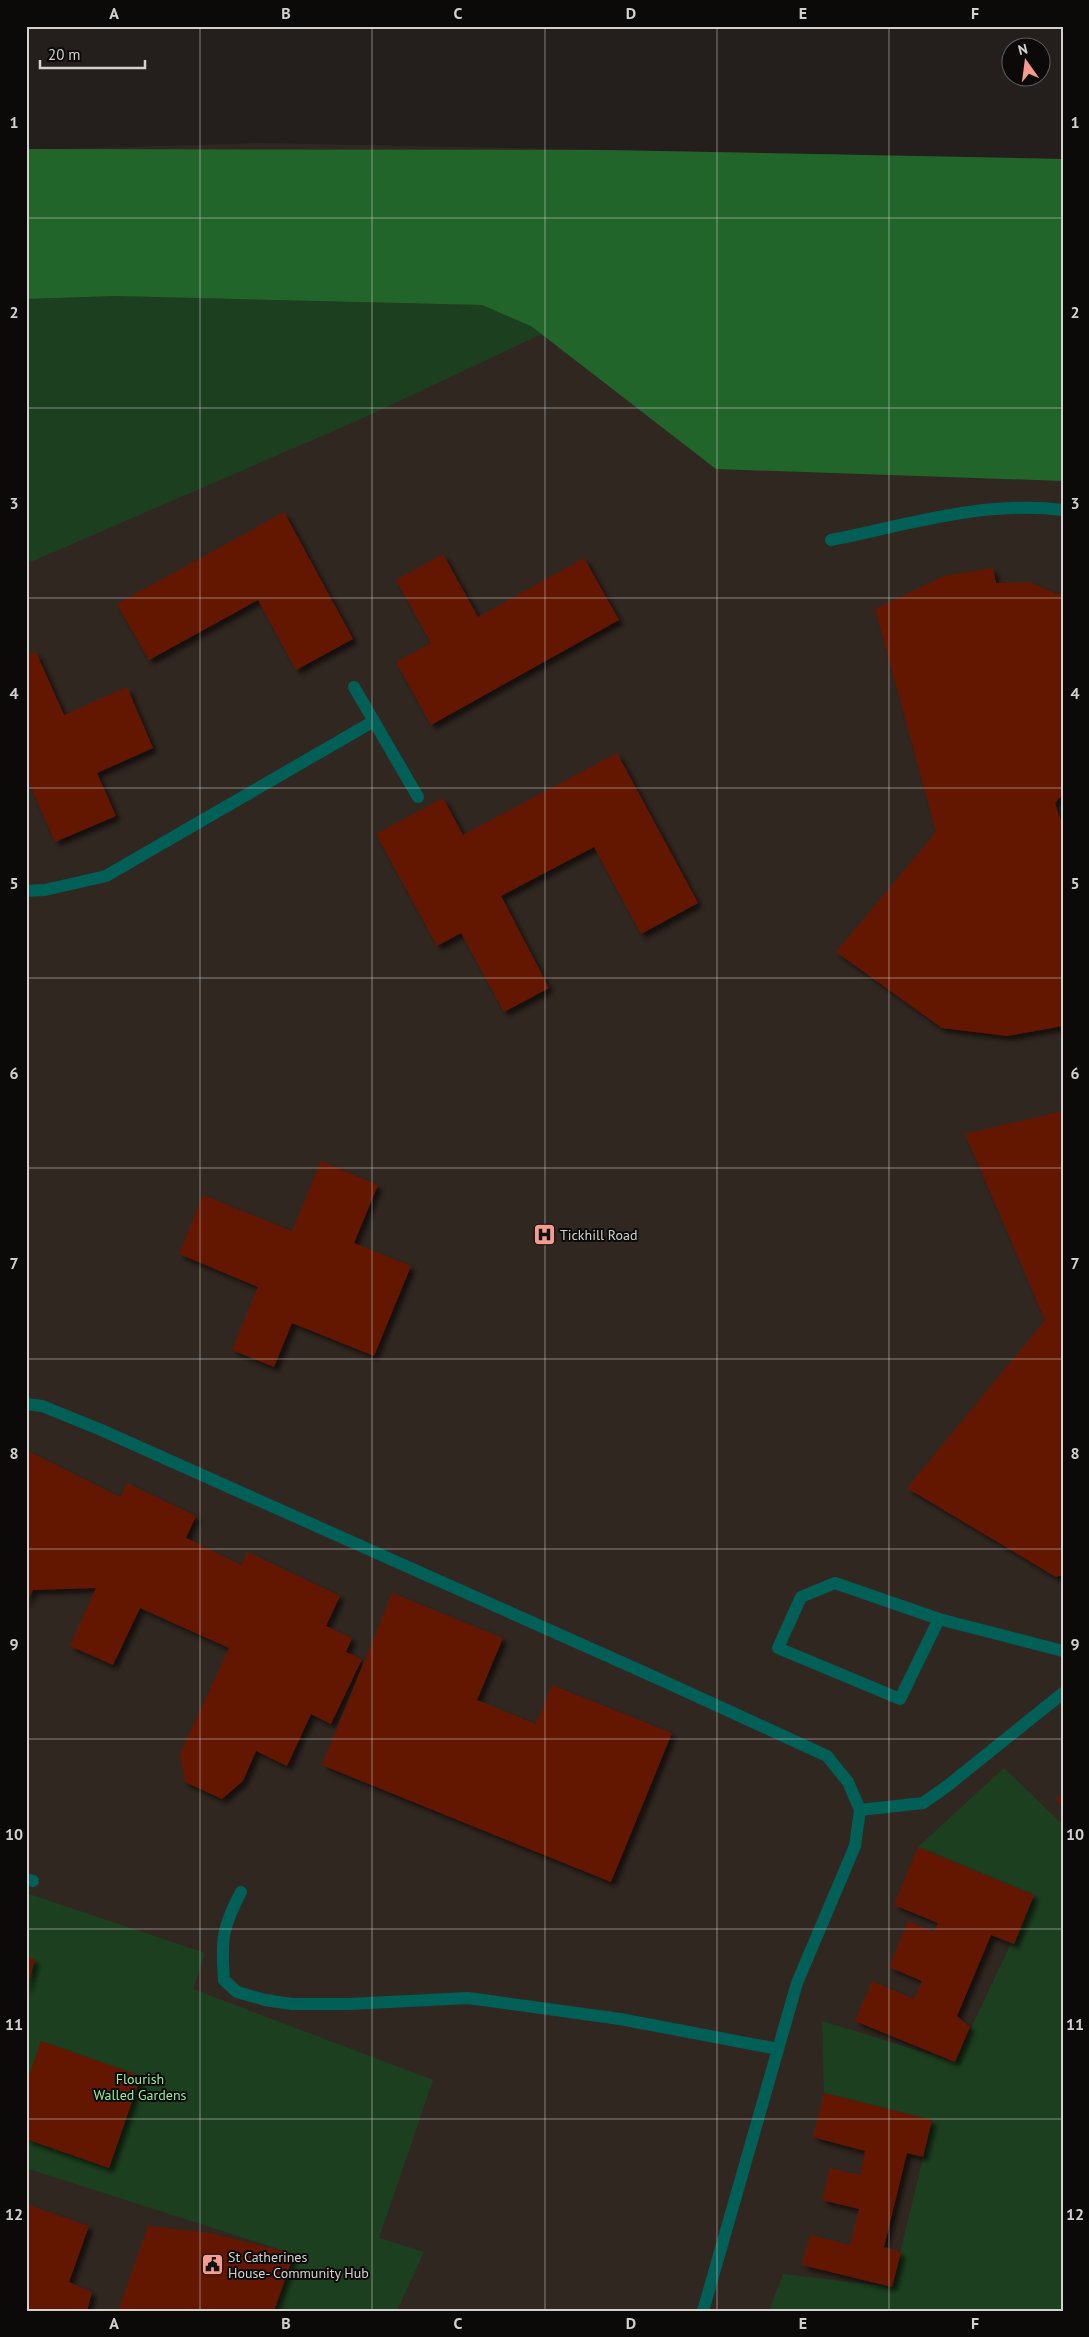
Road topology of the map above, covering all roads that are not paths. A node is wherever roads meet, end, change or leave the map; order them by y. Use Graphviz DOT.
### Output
graph roads {
  1 [pos="1063,510"];
  2 [pos="830,540"];
  3 [pos="354,687"];
  4 [pos="374,720"];
  5 [pos="418,796"];
  6 [pos="26,891"];
  7 [pos="26,1404"];
  8 [pos="939,1619"];
  9 [pos="1063,1652"];
  10 [pos="1063,1694"];
  11 [pos="860,1810"];
  12 [pos="240,1892"];
  13 [pos="778,2050"];
  14 [pos="703,2311"];
  1 -- 2 [label="lane"];
  3 -- 4 [label="lane"];
  4 -- 5 [label="lane"];
  4 -- 6 [label="lane"];
  7 -- 11 [label="lane"];
  8 -- 8 [label="lane"];
  8 -- 9 [label="lane"];
  10 -- 11 [label="lane"];
  11 -- 13 [label="lane"];
  12 -- 13 [label="lane"];
  13 -- 14 [label="lane"];
}
